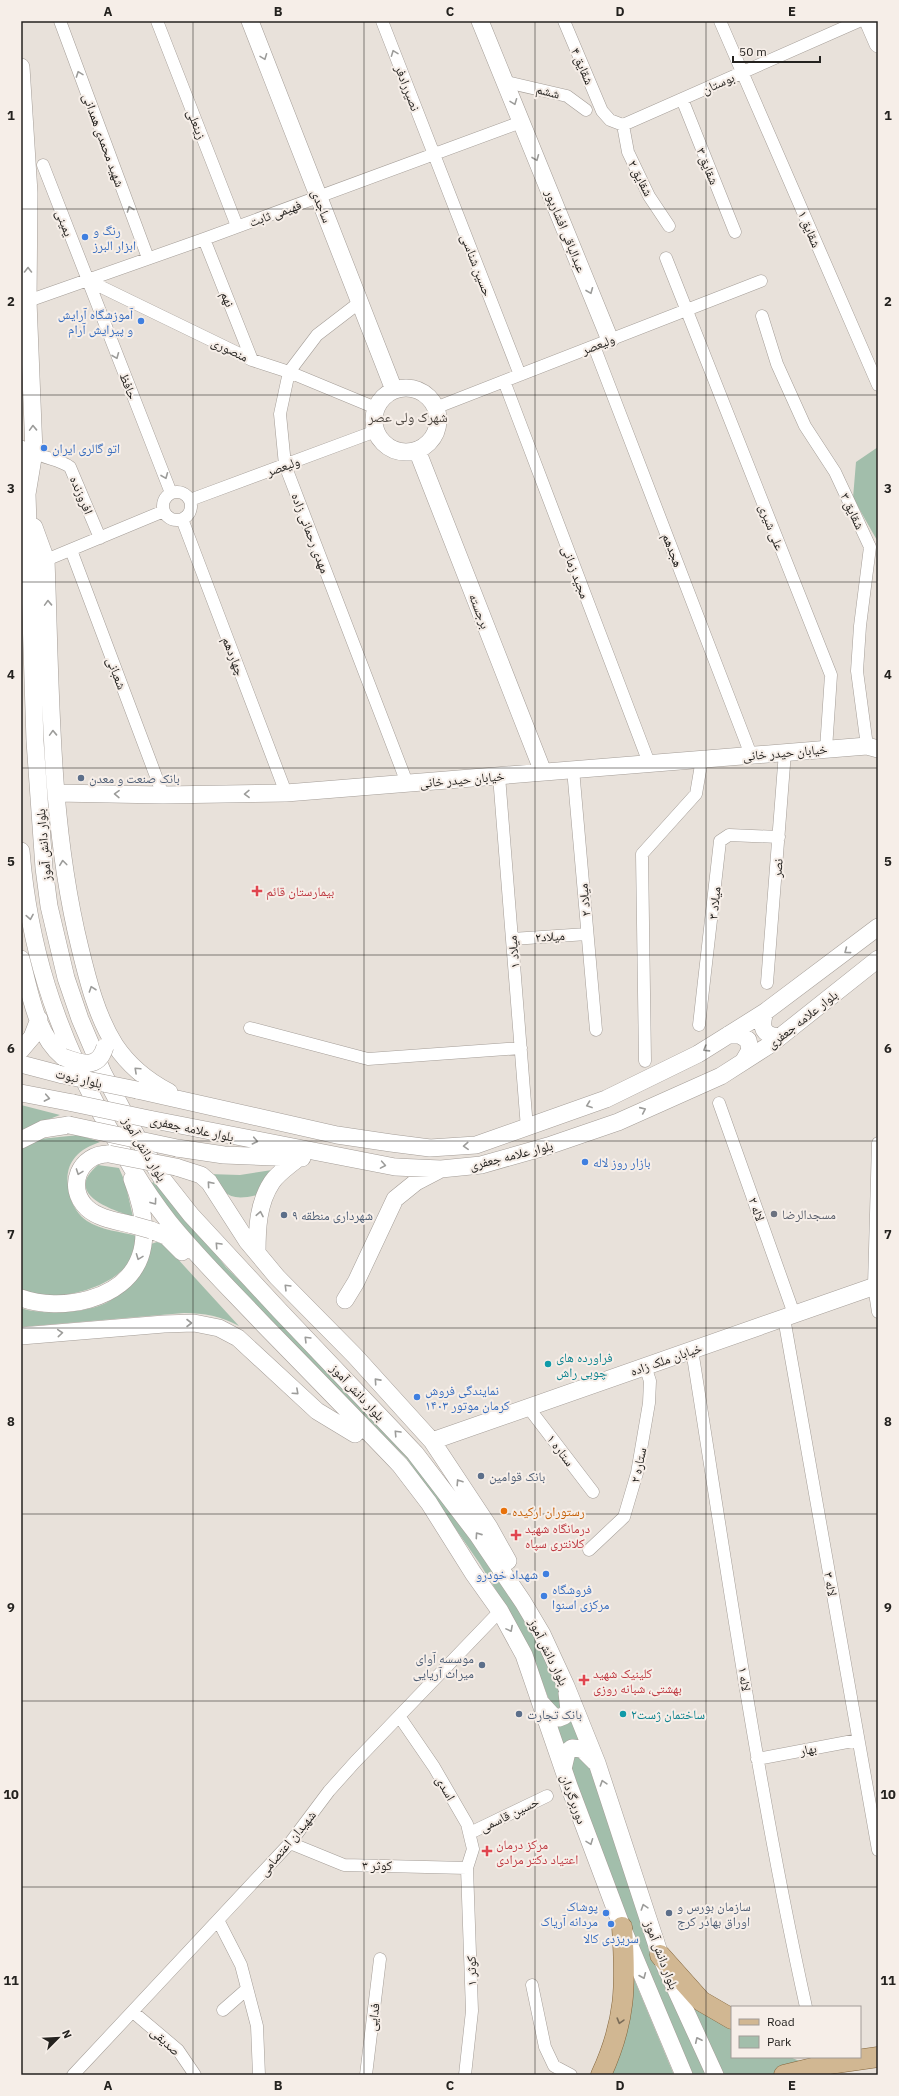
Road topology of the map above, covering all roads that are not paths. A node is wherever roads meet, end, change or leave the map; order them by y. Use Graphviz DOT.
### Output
graph roads {
  1 [pos="60,21"];
  2 [pos="157,21"];
  3 [pos="250,21"];
  4 [pos="382,21"];
  5 [pos="480,21"];
  6 [pos="564,21"];
  7 [pos="720,21"];
  8 [pos="859,21"];
  9 [pos="868,21"];
  10 [pos="878,44"];
  11 [pos="21,67"];
  12 [pos="743,73"];
  13 [pos="506,82"];
  14 [pos="682,99"];
  15 [pos="586,110"];
  16 [pos="521,122"];
  17 [pos="623,125"];
  18 [pos="434,154"];
  19 [pos="43,165"];
  20 [pos="319,197"];
  21 [pos="237,226"];
  22 [pos="669,226"];
  23 [pos="735,232"];
  24 [pos="204,239"];
  25 [pos="148,258"];
  26 [pos="666,258"];
  27 [pos="87,280"];
  28 [pos="761,281"];
  29 [pos="28,301"];
  30 [pos="360,302"];
  31 [pos="687,309"];
  32 [pos="762,316"];
  33 [pos="610,340"];
  34 [pos="594,346"];
  35 [pos="252,360"];
  36 [pos="289,372"];
  37 [pos="520,375"];
  38 [pos="504,381"];
  39 [pos="878,385"];
  40 [pos="394,390"];
  41 [pos="376,408"];
  42 [pos="435,408"];
  43 [pos="376,431"];
  44 [pos="27,450"];
  45 [pos="417,450"];
  46 [pos="285,465"];
  47 [pos="171,493"];
  48 [pos="190,500"];
  49 [pos="28,502"];
  50 [pos="164,511"];
  51 [pos="182,519"];
  52 [pos="100,538"];
  53 [pos="71,550"];
  54 [pos="46,560"];
  55 [pos="873,747"];
  56 [pos="826,749"];
  57 [pos="785,752"];
  58 [pos="751,755"];
  59 [pos="702,759"];
  60 [pos="649,763"];
  61 [pos="573,770"];
  62 [pos="543,772"];
  63 [pos="499,776"];
  64 [pos="407,783"];
  65 [pos="56,793"];
  66 [pos="286,793"];
  67 [pos="163,795"];
  68 [pos="779,837"];
  69 [pos="21,851"];
  70 [pos="878,927"];
  71 [pos="587,934"];
  72 [pos="512,939"];
  73 [pos="21,959"];
  74 [pos="878,959"];
  75 [pos="767,983"];
  76 [pos="765,1012"];
  77 [pos="39,1019"];
  78 [pos="699,1024"];
  79 [pos="105,1026"];
  80 [pos="250,1028"];
  81 [pos="596,1030"];
  82 [pos="728,1035"];
  83 [pos="779,1037"];
  84 [pos="521,1048"];
  85 [pos="21,1050"];
  86 [pos="645,1061"];
  87 [pos="743,1062"];
  88 [pos="21,1064"];
  89 [pos="137,1090"];
  90 [pos="21,1093"];
  91 [pos="181,1099"];
  92 [pos="73,1103"];
  93 [pos="719,1103"];
  94 [pos="527,1128"];
  95 [pos="21,1140"];
  96 [pos="878,1143"];
  97 [pos="115,1153"];
  98 [pos="334,1157"];
  99 [pos="297,1159"];
  100 [pos="441,1169"];
  101 [pos="257,1253"];
  102 [pos="876,1285"];
  103 [pos="21,1298"];
  104 [pos="345,1300"];
  105 [pos="878,1312"];
  106 [pos="789,1316"];
  107 [pos="21,1336"];
  108 [pos="692,1350"];
  109 [pos="645,1366"];
  110 [pos="528,1407"];
  111 [pos="354,1434"];
  112 [pos="432,1441"];
  113 [pos="593,1492"];
  114 [pos="589,1550"];
  115 [pos="473,1573"];
  116 [pos="523,1602"];
  117 [pos="500,1611"];
  118 [pos="566,1686"];
  119 [pos="540,1702"];
  120 [pos="399,1716"];
  121 [pos="858,1740"];
  122 [pos="757,1758"];
  123 [pos="597,1763"];
  124 [pos="563,1769"];
  125 [pos="547,1796"];
  126 [pos="470,1833"];
  127 [pos="290,1843"];
  128 [pos="878,1850"];
  129 [pos="467,1868"];
  130 [pos="218,1920"];
  131 [pos="622,1927"];
  132 [pos="660,1955"];
  133 [pos="380,1959"];
  134 [pos="532,1985"];
  135 [pos="247,1988"];
  136 [pos="806,2006"];
  137 [pos="223,2010"];
  138 [pos="134,2012"];
  139 [pos="731,2018"];
  140 [pos="878,2056"];
  141 [pos="811,2058"];
  142 [pos="858,2058"];
  143 [pos="861,2058"];
  144 [pos="827,2061"];
  145 [pos="73,2075"];
  146 [pos="195,2075"];
  147 [pos="259,2075"];
  148 [pos="366,2075"];
  149 [pos="465,2075"];
  150 [pos="571,2075"];
  151 [pos="601,2075"];
  152 [pos="684,2075"];
  153 [pos="714,2075"];
  154 [pos="784,2075"];
  25 -- 1 [label="street, شهید محمدی همدانی, one-way"];
  2 -- 21 [label="street, زینعلی"];
  3 -- 20 [label="main road, ساجدی, one-way"];
  18 -- 4 [label="street, نصیررادفر, one-way"];
  5 -- 13 [label="main road, عبدالباقی افشارپور"];
  6 -- 17 [label="street, شقایق ۴"];
  7 -- 12 [label="street"];
  8 -- 12 [label="street, بوستان"];
  9 -- 10 [label="main road"];
  29 -- 11 [label="main road, بلوار دانش آموز, one-way"];
  12 -- 14 [label="street, بوستان"];
  12 -- 39 [label="street, شقایق ۱"];
  13 -- 15 [label="street, ششم"];
  13 -- 16 [label="main road, عبدالباقی افشارپور, one-way"];
  14 -- 17 [label="street, بوستان"];
  14 -- 23 [label="street, شقایق ۳"];
  16 -- 18 [label="street, فهیمی ثابت"];
  16 -- 33 [label="main road, عبدالباقی افشارپور, one-way"];
  17 -- 22 [label="street, شقایق ۲"];
  18 -- 20 [label="street, فهیمی ثابت"];
  18 -- 37 [label="street, حسین شناسی"];
  19 -- 27 [label="street, یمینی"];
  20 -- 21 [label="street, فهیمی ثابت"];
  20 -- 30 [label="main road, ساجدی"];
  21 -- 24 [label="street, فهیمی ثابت"];
  24 -- 25 [label="street, فهیمی ثابت"];
  24 -- 35 [label="street, نهم"];
  25 -- 27 [label="street, فهیمی ثابت"];
  26 -- 31 [label="street, علی شیری"];
  27 -- 29 [label="street, فهیمی ثابت"];
  27 -- 35 [label="street, منصوری"];
  27 -- 47 [label="street, حافظ, one-way"];
  28 -- 31 [label="street, ولیعصر"];
  44 -- 29 [label="main road, بلوار دانش آموز, one-way"];
  30 -- 36 [label="street, مهدی رحمانی زاده"];
  30 -- 40 [label="main road, ساجدی"];
  31 -- 33 [label="street, ولیعصر"];
  31 -- 56 [label="street, علی شیری"];
  32 -- 55 [label="street, شقایق ۳"];
  33 -- 34 [label="street, ولیعصر"];
  34 -- 37 [label="street, ولیعصر"];
  34 -- 58 [label="street, هجدهم"];
  35 -- 36 [label="street, منصوری"];
  36 -- 41 [label="street, منصوری"];
  36 -- 46 [label="street, مهدی رحمانی زاده"];
  37 -- 38 [label="street, ولیعصر"];
  38 -- 42 [label="street, ولیعصر"];
  38 -- 60 [label="street, مجید زمانی"];
  40 -- 41 [label="main road"];
  40 -- 42 [label="main road"];
  41 -- 43 [label="main road"];
  42 -- 45 [label="main road"];
  43 -- 45 [label="main road"];
  43 -- 46 [label="street, ولیعصر"];
  44 -- 49 [label="main road, بلوار دانش آموز"];
  44 -- 52 [label="street, افروزنده"];
  45 -- 62 [label="main road, برجسته"];
  46 -- 48 [label="street, ولیعصر"];
  46 -- 64 [label="street, مهدی رحمانی زاده"];
  47 -- 48 [label="street"];
  47 -- 50 [label="street"];
  48 -- 51 [label="street"];
  49 -- 54 [label="main road"];
  116 -- 49 [label="main road, بلوار دانش آموز, one-way"];
  50 -- 51 [label="street"];
  50 -- 52 [label="street"];
  51 -- 66 [label="street, چهاردهم"];
  52 -- 53 [label="street"];
  53 -- 54 [label="street"];
  53 -- 67 [label="street, شعبانی"];
  65 -- 54 [label="main road, one-way"];
  55 -- 56 [label="main road, خیابان حیدر خانی"];
  56 -- 57 [label="main road, خیابان حیدر خانی"];
  57 -- 58 [label="main road, خیابان حیدر خانی"];
  57 -- 68 [label="street, نصر"];
  58 -- 59 [label="main road, خیابان حیدر خانی"];
  59 -- 60 [label="main road, خیابان حیدر خانی"];
  59 -- 86 [label="street"];
  60 -- 61 [label="main road, خیابان حیدر خانی"];
  61 -- 62 [label="main road, خیابان حیدر خانی"];
  61 -- 71 [label="street, میلاد ۲"];
  62 -- 63 [label="main road, خیابان حیدر خانی"];
  63 -- 64 [label="main road, خیابان حیدر خانی"];
  63 -- 72 [label="street, میلاد ۱"];
  64 -- 66 [label="main road, خیابان حیدر خانی"];
  67 -- 65 [label="main road, خیابان حیدر خانی, one-way"];
  79 -- 65 [label="main road, one-way"];
  66 -- 67 [label="main road, خیابان حیدر خانی, one-way"];
  68 -- 75 [label="street, نصر"];
  68 -- 78 [label="street, میلاد ۳"];
  69 -- 97 [label="main road, بلوار دانش آموز, one-way"];
  70 -- 76 [label="main road, بلوار علامه جعفری, one-way"];
  71 -- 72 [label="street, میلاد۲"];
  71 -- 81 [label="street, میلاد ۲"];
  72 -- 84 [label="street, میلاد ۱"];
  73 -- 77 [label="main road"];
  74 -- 83 [label="main road, بلوار علامه جعفری"];
  76 -- 82 [label="main road, بلوار علامه جعفری"];
  76 -- 83 [label="main road"];
  77 -- 79 [label="main road, bridge"];
  77 -- 85 [label="main road"];
  91 -- 79 [label="main road, one-way"];
  80 -- 84 [label="street"];
  82 -- 87 [label="main road"];
  82 -- 94 [label="main road, بلوار علامه جعفری, one-way"];
  83 -- 87 [label="main road, بلوار علامه جعفری"];
  84 -- 94 [label="street, میلاد ۱"];
  100 -- 87 [label="main road, بلوار علامه جعفری, one-way"];
  88 -- 89 [label="main road, بلوار نبوت, bridge"];
  89 -- 91 [label="main road, بلوار علامه جعفری"];
  90 -- 92 [label="main road, بلوار نبوت, one-way"];
  94 -- 91 [label="main road, بلوار علامه جعفری, one-way"];
  92 -- 98 [label="main road, بلوار علامه جعفری, one-way, bridge"];
  93 -- 106 [label="street, لاله ۲"];
  95 -- 99 [label="main road, bridge"];
  96 -- 102 [label="street"];
  101 -- 97 [label="main road, one-way, bridge"];
  97 -- 103 [label="main road, one-way"];
  97 -- 111 [label="main road, one-way, bridge"];
  97 -- 115 [label="main road, بلوار دانش آموز, one-way"];
  98 -- 99 [label="main road"];
  98 -- 100 [label="main road, بلوار علامه جعفری, one-way"];
  101 -- 99 [label="main road, one-way"];
  100 -- 104 [label="main road"];
  112 -- 101 [label="main road, one-way"];
  102 -- 105 [label="street"];
  102 -- 106 [label="main road, خیابان ملک زاده"];
  106 -- 108 [label="main road, خیابان ملک زاده"];
  106 -- 121 [label="street, لاله ۳"];
  107 -- 111 [label="main road, one-way"];
  108 -- 109 [label="main road, خیابان ملک زاده"];
  108 -- 122 [label="street, لاله ۱"];
  109 -- 110 [label="main road, خیابان ملک زاده"];
  109 -- 114 [label="street, ستاره ۲"];
  110 -- 112 [label="main road, خیابان ملک زاده"];
  110 -- 113 [label="street, ستاره ۱"];
  111 -- 115 [label="main road"];
  116 -- 112 [label="main road, one-way"];
  115 -- 117 [label="main road, دوربرگردان"];
  116 -- 118 [label="main road, بلوار دانش آموز"];
  117 -- 119 [label="main road, دوربرگردان, one-way"];
  117 -- 120 [label="street, شهیدان اعتصامی"];
  118 -- 119 [label="main road"];
  118 -- 123 [label="main road, بلوار دانش آموز"];
  119 -- 124 [label="main road, دوربرگردان"];
  120 -- 126 [label="street, اسدی"];
  120 -- 127 [label="street, شهیدان اعتصامی"];
  121 -- 122 [label="street, بهار"];
  121 -- 128 [label="street, لاله ۳"];
  122 -- 136 [label="street, لاله ۱"];
  123 -- 124 [label="main road"];
  132 -- 123 [label="main road, بلوار دانش آموز, one-way"];
  124 -- 131 [label="main road, دوربرگردان, one-way"];
  125 -- 126 [label="street, حسین قاسمی"];
  126 -- 129 [label="street, اسدی"];
  127 -- 129 [label="street, کوثر ۳"];
  127 -- 130 [label="street, شهیدان اعتصامی"];
  129 -- 149 [label="street, کوثر ۱"];
  130 -- 135 [label="street"];
  130 -- 138 [label="street, شهیدان اعتصامی"];
  131 -- 151 [label="main road, one-way"];
  131 -- 152 [label="main road, دوربرگردان, one-way"];
  132 -- 139 [label="main road"];
  153 -- 132 [label="main road, بلوار دانش آموز, one-way"];
  133 -- 148 [label="street, فدایی"];
  134 -- 150 [label="street"];
  135 -- 137 [label="street"];
  135 -- 147 [label="street"];
  138 -- 145 [label="street, شهیدان اعتصامی"];
  138 -- 146 [label="street, صدیقی"];
  140 -- 143 [label="main road"];
  141 -- 144 [label="main road"];
  142 -- 144 [label="main road"];
  144 -- 154 [label="main road"];
}
